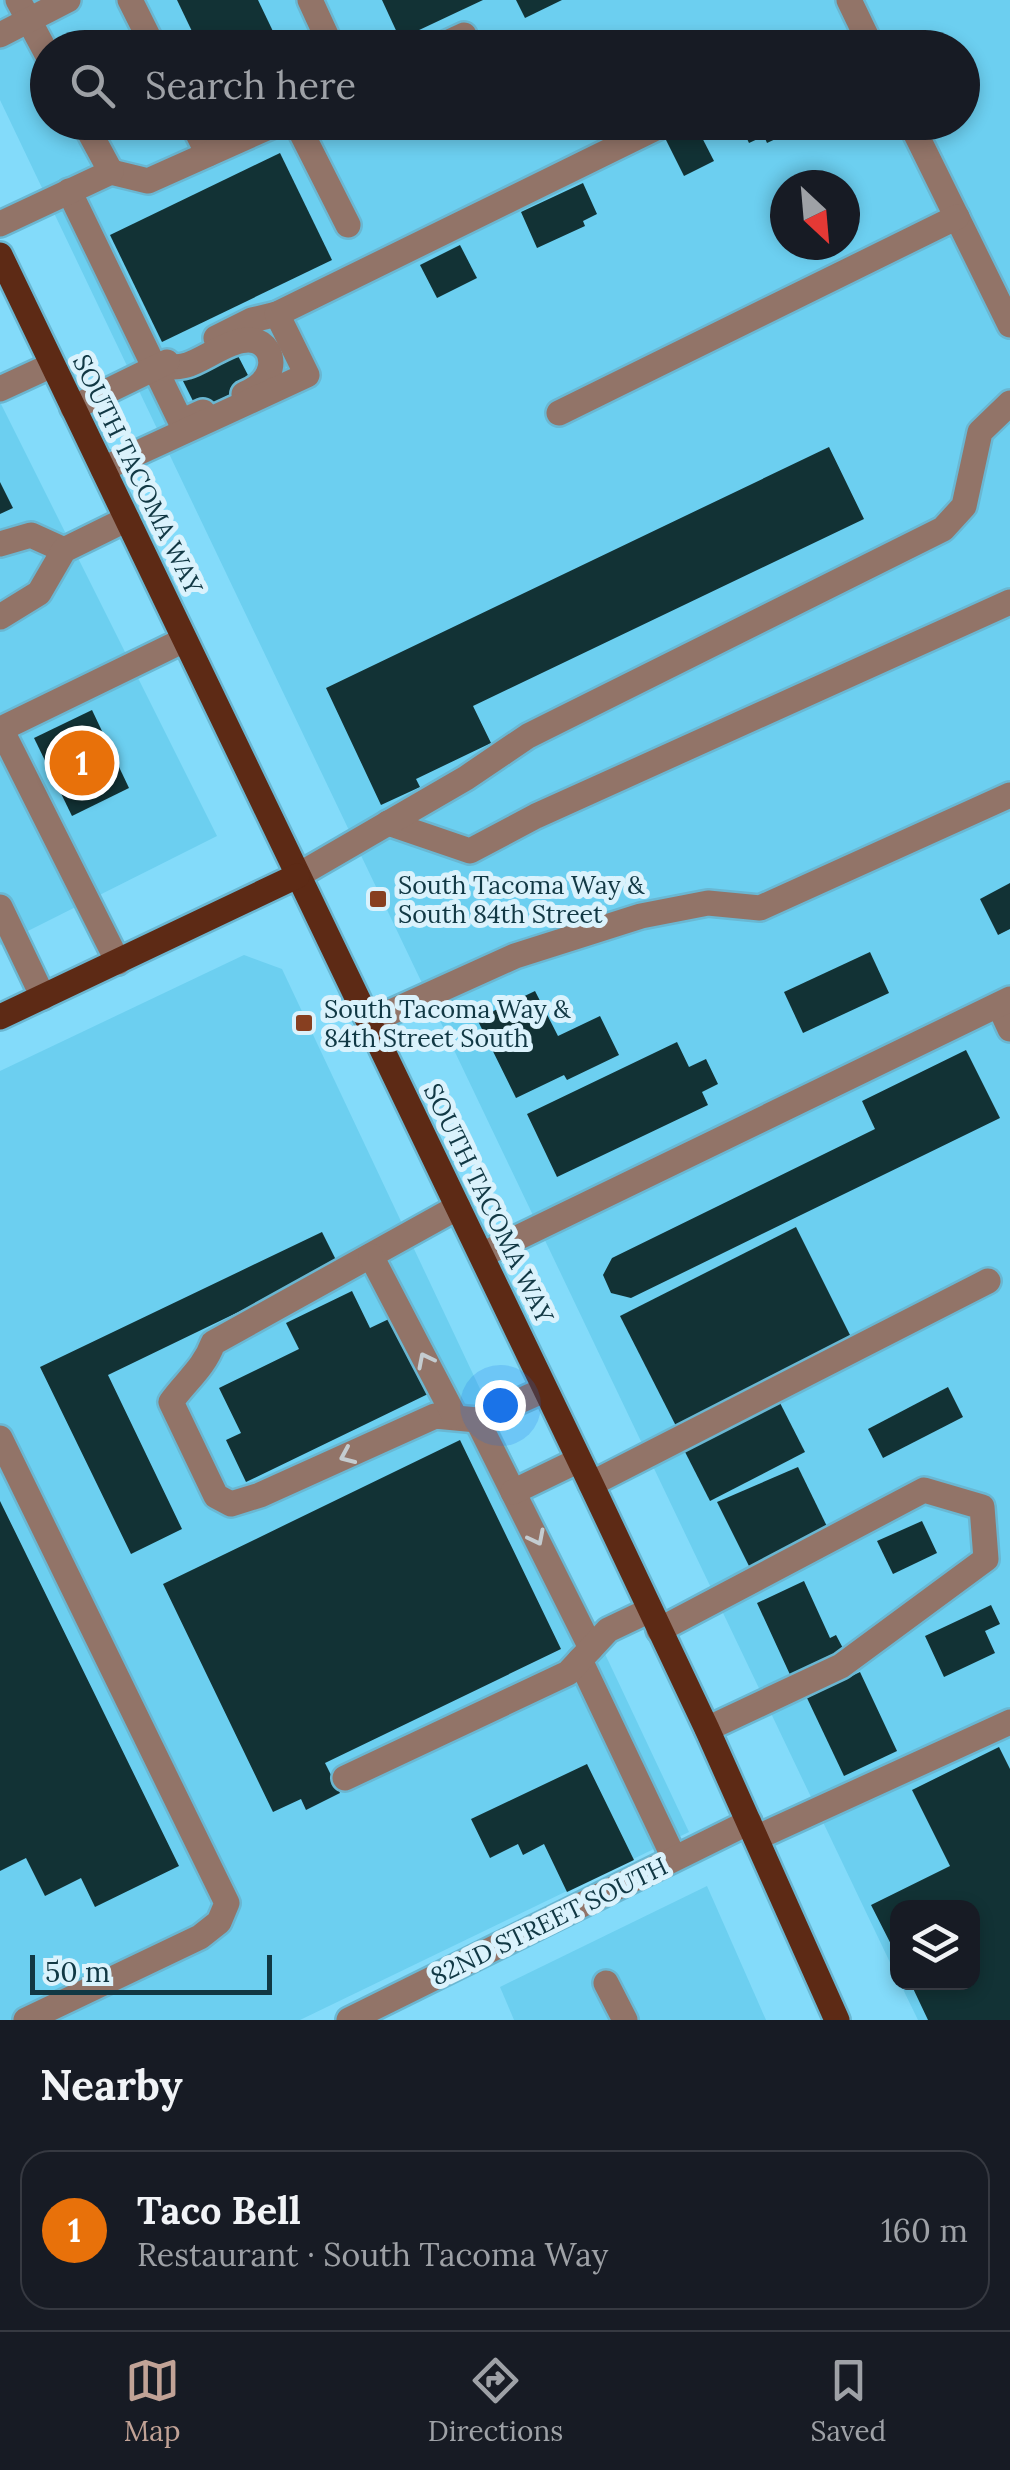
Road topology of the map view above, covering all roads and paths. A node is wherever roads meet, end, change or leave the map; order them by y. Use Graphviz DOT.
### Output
graph roads {
  1 [pos="68,0"];
  2 [pos="130,0"];
  3 [pos="310,0"];
  4 [pos="849,0"];
  5 [pos="23,11"];
  6 [pos="145,30"];
  7 [pos="324,30"];
  8 [pos="863,30"];
  9 [pos="0,36"];
  10 [pos="93,140"];
  11 [pos="201,140"];
  12 [pos="240,140"];
  13 [pos="305,140"];
  14 [pos="631,140"];
  15 [pos="919,140"];
  16 [pos="208,154"];
  17 [pos="110,172"];
  18 [pos="68,192"];
  19 [pos="958,218"];
  20 [pos="0,224"];
  21 [pos="348,224"];
  22 [pos="0,255"];
  23 [pos="999,275"];
  24 [pos="276,314"];
  25 [pos="1010,325"];
  26 [pos="52,364"];
  27 [pos="155,368"];
  28 [pos="0,389"];
  29 [pos="1010,403"];
  30 [pos="73,408"];
  31 [pos="558,413"];
  32 [pos="104,469"];
  33 [pos="127,519"];
  34 [pos="0,544"];
  35 [pos="64,550"];
  36 [pos="1010,602"];
  37 [pos="0,617"];
  38 [pos="184,640"];
  39 [pos="1010,795"];
  40 [pos="388,823"];
  41 [pos="297,876"];
  42 [pos="0,907"];
  43 [pos="118,962"];
  44 [pos="43,997"];
  45 [pos="1004,1002"];
  46 [pos="0,1017"];
  47 [pos="370,1022"];
  48 [pos="1010,1029"];
  49 [pos="458,1207"];
  50 [pos="482,1255"];
  51 [pos="372,1256"];
  52 [pos="988,1281"];
  53 [pos="544,1390"];
  54 [pos="456,1418"];
  55 [pos="0,1438"];
  56 [pos="579,1460"];
  57 [pos="592,1484"];
  58 [pos="514,1492"];
  59 [pos="654,1620"];
  60 [pos="586,1654"];
  61 [pos="1010,1722"];
  62 [pos="707,1729"];
  63 [pos="345,1778"];
  64 [pos="752,1830"];
  65 [pos="674,1858"];
  66 [pos="606,1983"];
  67 [pos="77,2009"];
  68 [pos="26,2020"];
  69 [pos="349,2020"];
  70 [pos="624,2020"];
  71 [pos="837,2020"];
  1 -- 5 [label="street"];
  2 -- 6 [label="street"];
  3 -- 7 [label="street"];
  4 -- 8 [label="street"];
  5 -- 9 [label="street"];
  10 -- 17 [label="street"];
  11 -- 16 [label="street"];
  12 -- 16 [label="street"];
  13 -- 21 [label="street"];
  14 -- 24 [label="street"];
  15 -- 19 [label="street"];
  16 -- 17 [label="street"];
  17 -- 18 [label="street"];
  18 -- 20 [label="street"];
  18 -- 27 [label="street"];
  19 -- 23 [label="street"];
  19 -- 31 [label="street"];
  22 -- 26 [label="main road, SOUTH TACOMA WAY"];
  23 -- 25 [label="street"];
  24 -- 27 [label="street"];
  24 -- 32 [label="street"];
  26 -- 28 [label="street"];
  26 -- 30 [label="main road, SOUTH TACOMA WAY"];
  27 -- 30 [label="street"];
  29 -- 40 [label="street"];
  30 -- 32 [label="main road, SOUTH TACOMA WAY"];
  32 -- 33 [label="main road, SOUTH TACOMA WAY"];
  33 -- 35 [label="street"];
  33 -- 38 [label="main road, SOUTH TACOMA WAY"];
  34 -- 35 [label="street"];
  35 -- 37 [label="street"];
  36 -- 40 [label="street"];
  38 -- 41 [label="main road, SOUTH TACOMA WAY"];
  38 -- 43 [label="street"];
  39 -- 47 [label="street"];
  40 -- 41 [label="street"];
  41 -- 43 [label="main road"];
  41 -- 47 [label="main road, SOUTH TACOMA WAY"];
  42 -- 44 [label="street"];
  43 -- 44 [label="main road"];
  44 -- 46 [label="main road"];
  45 -- 48 [label="street"];
  45 -- 50 [label="street"];
  47 -- 49 [label="main road, SOUTH TACOMA WAY"];
  49 -- 50 [label="main road, SOUTH TACOMA WAY"];
  49 -- 51 [label="street"];
  50 -- 53 [label="main road, SOUTH TACOMA WAY"];
  54 -- 51 [label="street, one-way"];
  54 -- 51 [label="street, one-way"];
  52 -- 57 [label="street"];
  53 -- 54 [label="street"];
  53 -- 56 [label="main road, SOUTH TACOMA WAY"];
  54 -- 58 [label="street"];
  55 -- 67 [label="street"];
  56 -- 57 [label="main road, SOUTH TACOMA WAY"];
  56 -- 58 [label="street"];
  57 -- 59 [label="main road, SOUTH TACOMA WAY"];
  58 -- 60 [label="street, one-way"];
  59 -- 60 [label="street"];
  59 -- 62 [label="main road, SOUTH TACOMA WAY"];
  59 -- 62 [label="street"];
  60 -- 63 [label="street"];
  60 -- 65 [label="street"];
  61 -- 64 [label="street, 82ND STREET SOUTH"];
  62 -- 64 [label="main road, SOUTH TACOMA WAY"];
  64 -- 65 [label="street, 82ND STREET SOUTH"];
  64 -- 71 [label="main road, SOUTH TACOMA WAY"];
  65 -- 69 [label="street, 82ND STREET SOUTH"];
  66 -- 70 [label="street"];
  67 -- 68 [label="street"];
}
